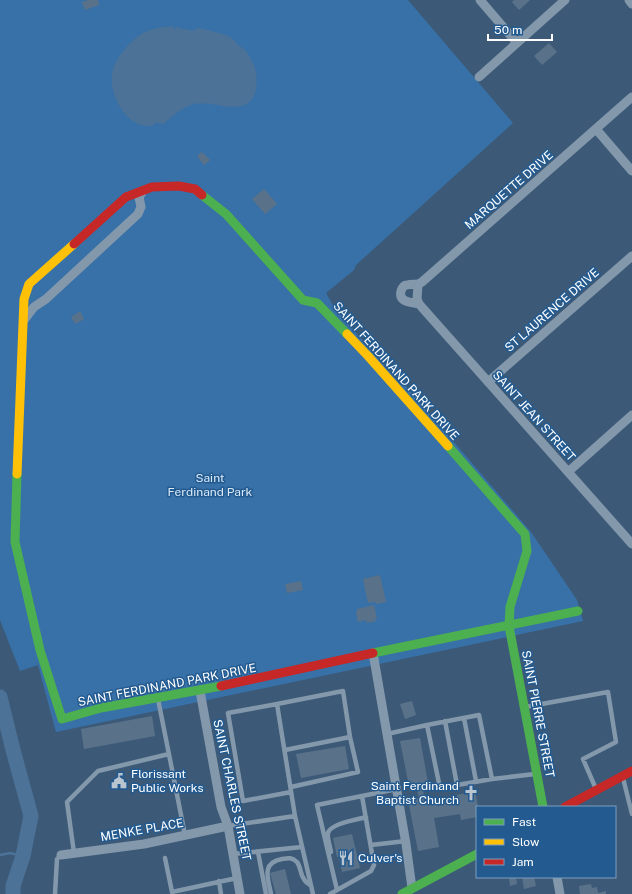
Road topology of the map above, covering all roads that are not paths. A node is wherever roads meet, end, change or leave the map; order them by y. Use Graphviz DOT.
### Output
graph roads {
  1 [pos="480,0"];
  2 [pos="565,0"];
  3 [pos="629,0"];
  4 [pos="632,4"];
  5 [pos="517,43"];
  6 [pos="479,77"];
  7 [pos="632,97"];
  8 [pos="596,129"];
  9 [pos="632,170"];
  10 [pos="143,191"];
  11 [pos="632,256"];
  12 [pos="418,285"];
  13 [pos="401,292"];
  14 [pos="419,304"];
  15 [pos="24,320"];
  16 [pos="488,382"];
  17 [pos="632,415"];
  18 [pos="568,472"];
  19 [pos="632,544"];
  20 [pos="578,612"];
  21 [pos="510,626"];
  22 [pos="373,653"];
  23 [pos="200,691"];
  24 [pos="158,699"];
  25 [pos="277,704"];
  26 [pos="525,707"];
  27 [pos="464,718"];
  28 [pos="445,721"];
  29 [pos="427,725"];
  30 [pos="387,734"];
  31 [pos="350,737"];
  32 [pos="285,750"];
  33 [pos="169,754"];
  34 [pos="632,771"];
  35 [pos="537,774"];
  36 [pos="622,776"];
  37 [pos="492,779"];
  38 [pos="476,781"];
  39 [pos="457,785"];
  40 [pos="397,789"];
  41 [pos="291,790"];
  42 [pos="597,790"];
  43 [pos="362,796"];
  44 [pos="543,806"];
  45 [pos="567,806"];
  46 [pos="632,814"];
  47 [pos="295,816"];
  48 [pos="366,817"];
  49 [pos="228,826"];
  50 [pos="185,835"];
  51 [pos="406,840"];
  52 [pos="371,845"];
  53 [pos="302,847"];
  54 [pos="258,852"];
  55 [pos="74,853"];
  56 [pos="233,854"];
  57 [pos="61,855"];
  58 [pos="476,855"];
  59 [pos="165,858"];
  60 [pos="330,860"];
  61 [pos="237,878"];
  62 [pos="557,878"];
  63 [pos="219,881"];
  64 [pos="311,886"];
  65 [pos="337,890"];
  66 [pos="413,891"];
  67 [pos="173,893"];
  68 [pos="55,894"];
  69 [pos="221,894"];
  70 [pos="240,894"];
  71 [pos="266,894"];
  72 [pos="271,894"];
  73 [pos="312,894"];
  74 [pos="330,894"];
  75 [pos="402,894"];
  76 [pos="560,894"];
  1 -- 5 [label="street"];
  2 -- 5 [label="street"];
  3 -- 4 [label="street"];
  5 -- 6 [label="street"];
  7 -- 8 [label="street, MARQUETTE DRIVE"];
  8 -- 9 [label="street"];
  8 -- 12 [label="street, MARQUETTE DRIVE"];
  10 -- 15 [label="street"];
  10 -- 15 [label="street, SAINT FERDINAND PARK DRIVE"];
  10 -- 21 [label="street, SAINT FERDINAND PARK DRIVE"];
  11 -- 16 [label="street, ST LAURENCE DRIVE"];
  12 -- 13 [label="street, MARQUETTE DRIVE"];
  12 -- 14 [label="street"];
  13 -- 14 [label="street, SAINT JEAN STREET"];
  14 -- 16 [label="street, SAINT JEAN STREET"];
  15 -- 24 [label="street, SAINT FERDINAND PARK DRIVE"];
  16 -- 18 [label="street, SAINT JEAN STREET"];
  17 -- 18 [label="street"];
  18 -- 19 [label="street, SAINT JEAN STREET"];
  20 -- 21 [label="street, SAINT FERDINAND PARK DRIVE"];
  21 -- 22 [label="street, SAINT FERDINAND PARK DRIVE"];
  21 -- 26 [label="street, SAINT PIERRE STREET"];
  22 -- 23 [label="street, SAINT FERDINAND PARK DRIVE"];
  22 -- 30 [label="street"];
  23 -- 24 [label="street, SAINT FERDINAND PARK DRIVE"];
  23 -- 49 [label="street, SAINT CHARLES STREET"];
  24 -- 33 [label="lane"];
  25 -- 31 [label="lane"];
  25 -- 32 [label="lane"];
  25 -- 41 [label="lane"];
  26 -- 35 [label="street, SAINT PIERRE STREET"];
  26 -- 42 [label="lane"];
  27 -- 28 [label="lane"];
  27 -- 37 [label="lane"];
  27 -- 38 [label="lane"];
  28 -- 29 [label="lane"];
  28 -- 39 [label="lane"];
  29 -- 30 [label="lane"];
  29 -- 39 [label="lane"];
  30 -- 40 [label="street"];
  31 -- 32 [label="lane"];
  31 -- 41 [label="lane"];
  32 -- 41 [label="lane"];
  33 -- 50 [label="lane"];
  33 -- 55 [label="lane"];
  34 -- 36 [label="street"];
  35 -- 37 [label="lane"];
  35 -- 44 [label="street, SAINT PIERRE STREET"];
  36 -- 42 [label="street"];
  36 -- 46 [label="lane"];
  37 -- 38 [label="lane"];
  38 -- 39 [label="lane"];
  40 -- 43 [label="lane"];
  40 -- 51 [label="street"];
  41 -- 47 [label="lane"];
  42 -- 45 [label="street"];
  43 -- 48 [label="lane"];
  43 -- 60 [label="lane"];
  47 -- 49 [label="lane"];
  47 -- 53 [label="lane"];
  48 -- 52 [label="lane"];
  48 -- 60 [label="lane"];
  49 -- 50 [label="street, MENKE PLACE"];
  49 -- 56 [label="street, SAINT CHARLES STREET"];
  50 -- 55 [label="street, MENKE PLACE"];
  51 -- 52 [label="lane"];
  51 -- 66 [label="street"];
  52 -- 65 [label="lane"];
  53 -- 54 [label="lane"];
  53 -- 64 [label="lane"];
  54 -- 56 [label="lane"];
  54 -- 71 [label="lane"];
  55 -- 57 [label="street, MENKE PLACE"];
  56 -- 61 [label="street, SAINT CHARLES STREET"];
  57 -- 68 [label="lane"];
  58 -- 66 [label="street"];
  59 -- 67 [label="lane"];
  60 -- 65 [label="lane"];
  61 -- 63 [label="lane"];
  61 -- 70 [label="street, SAINT CHARLES STREET"];
  62 -- 76 [label="street"];
  63 -- 67 [label="lane"];
  63 -- 69 [label="lane"];
  64 -- 72 [label="lane"];
  64 -- 73 [label="lane"];
  65 -- 74 [label="lane"];
  66 -- 75 [label="street"];
}
